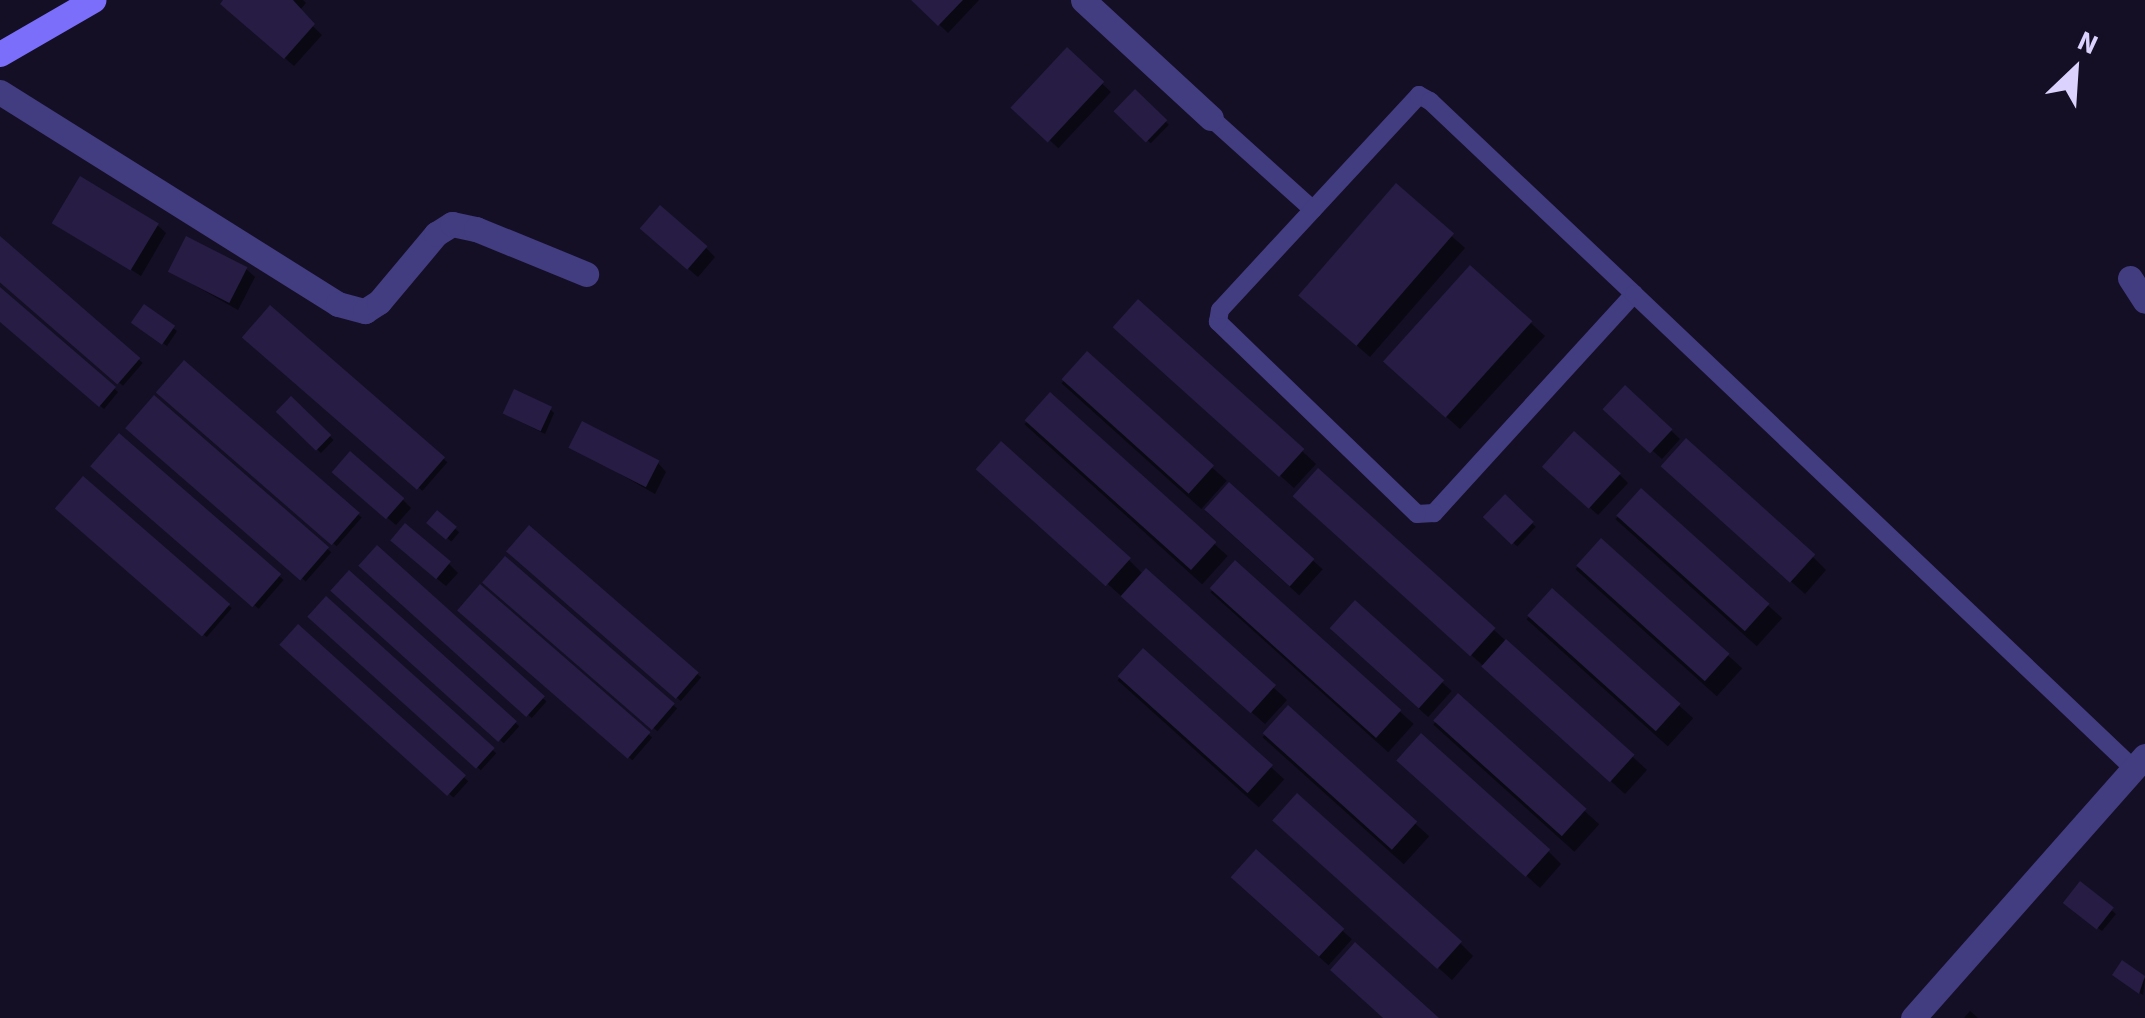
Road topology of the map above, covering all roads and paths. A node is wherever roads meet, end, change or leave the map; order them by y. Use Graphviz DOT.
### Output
graph roads {
  1 [pos="93,0"];
  2 [pos="1083,0"];
  3 [pos="0,54"];
  4 [pos="0,92"];
  5 [pos="1212,118"];
  6 [pos="1314,210"];
  7 [pos="586,274"];
  8 [pos="2130,278"];
  9 [pos="1634,294"];
  10 [pos="2145,301"];
  11 [pos="2139,762"];
  12 [pos="1913,1018"];
  1 -- 3 [label="main road"];
  2 -- 5 [label="street"];
  4 -- 7 [label="street"];
  5 -- 6 [label="lane"];
  6 -- 9 [label="lane"];
  6 -- 9 [label="lane"];
  8 -- 10 [label="street"];
  9 -- 11 [label="lane"];
  11 -- 12 [label="street"];
}
